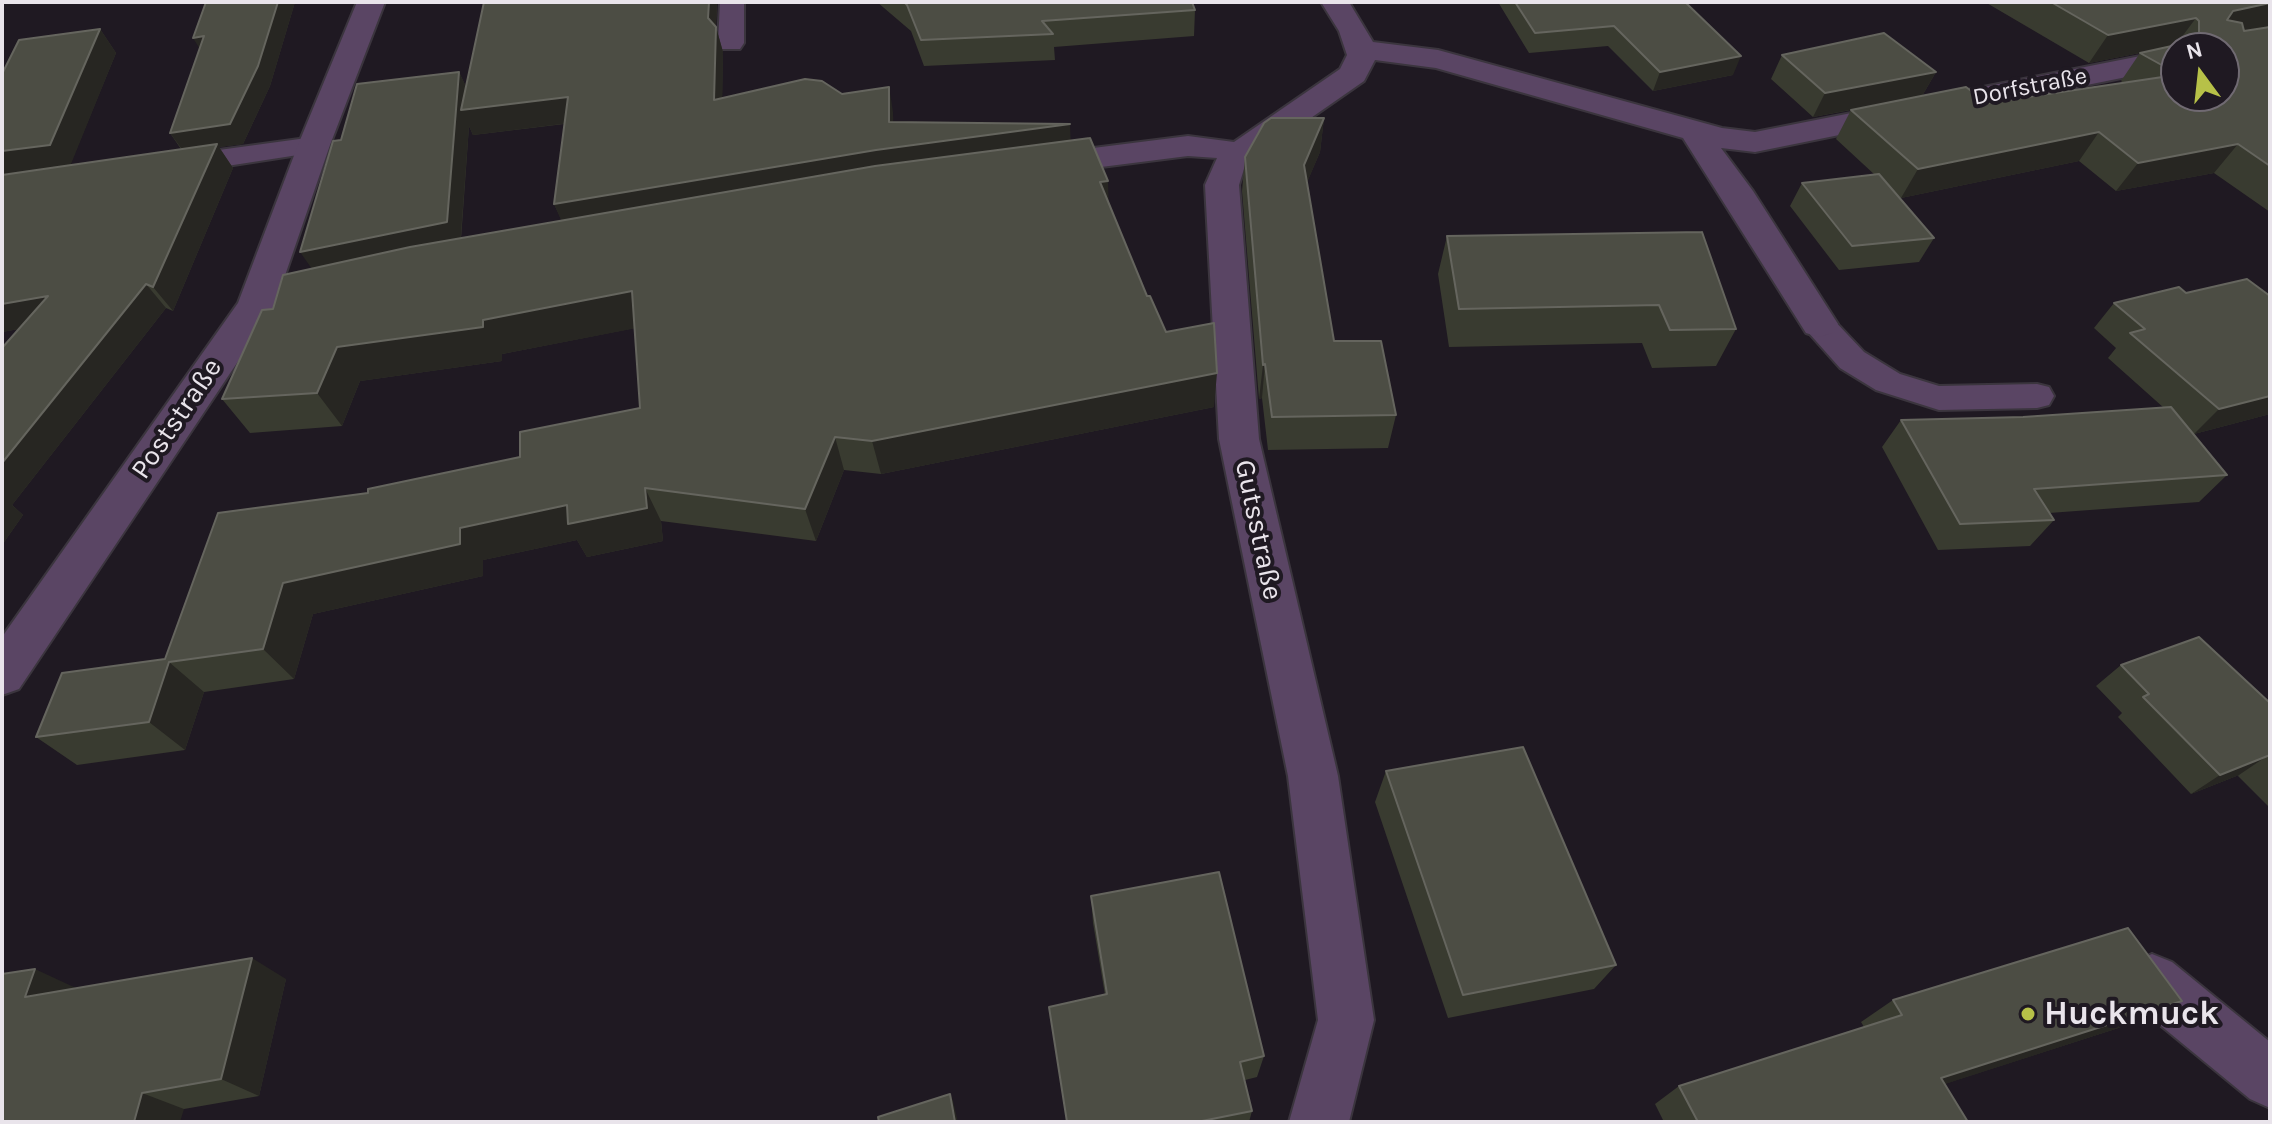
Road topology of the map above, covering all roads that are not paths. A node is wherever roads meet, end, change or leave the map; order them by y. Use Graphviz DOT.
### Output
graph roads {
  1 [pos="371,2"];
  2 [pos="732,2"];
  3 [pos="1335,2"];
  4 [pos="731,43"];
  5 [pos="1360,49"];
  6 [pos="2160,61"];
  7 [pos="1696,131"];
  8 [pos="314,145"];
  9 [pos="1240,154"];
  10 [pos="1012,168"];
  11 [pos="142,170"];
  12 [pos="373,279"];
  13 [pos="256,305"];
  14 [pos="1819,324"];
  15 [pos="2037,396"];
  16 [pos="2,675"];
  17 [pos="2152,982"];
  18 [pos="2270,1079"];
  19 [pos="1319,1122"];
  1 -- 8 [label="street, Poststraße"];
  2 -- 4 [label="lane"];
  3 -- 5 [label="street"];
  5 -- 7 [label="street, Dorfstraße"];
  5 -- 9 [label="street, Gutsstraße"];
  6 -- 7 [label="street, Dorfstraße"];
  7 -- 14 [label="street"];
  8 -- 11 [label="lane"];
  8 -- 13 [label="street, Poststraße"];
  9 -- 10 [label="street"];
  9 -- 19 [label="street, Gutsstraße"];
  12 -- 13 [label="street"];
  13 -- 16 [label="street, Poststraße"];
  14 -- 15 [label="lane"];
  17 -- 18 [label="street"];
}
